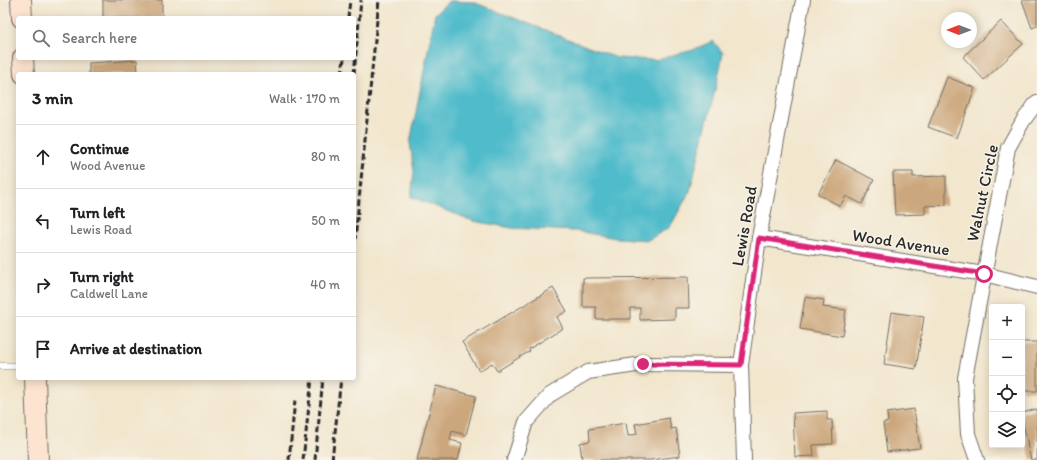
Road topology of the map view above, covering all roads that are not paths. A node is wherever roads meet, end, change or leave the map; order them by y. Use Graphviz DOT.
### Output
graph roads {
  1 [pos="21,0"];
  2 [pos="803,0"];
  3 [pos="22,16"];
  4 [pos="23,60"];
  5 [pos="24,72"];
  6 [pos="1037,102"];
  7 [pos="759,238"];
  8 [pos="984,274"];
  9 [pos="1037,287"];
  10 [pos="741,365"];
  11 [pos="0,366"];
  12 [pos="16,366"];
  13 [pos="35,380"];
  14 [pos="38,460"];
  15 [pos="514,460"];
  16 [pos="744,460"];
  17 [pos="977,460"];
  1 -- 3 [label="main road"];
  2 -- 7 [label="street, Lewis Road"];
  4 -- 5 [label="main road"];
  6 -- 8 [label="street, Walnut Circle"];
  7 -- 8 [label="street, Wood Avenue"];
  7 -- 10 [label="street, Lewis Road"];
  8 -- 9 [label="street, Wood Avenue"];
  8 -- 17 [label="street, Walnut Circle"];
  10 -- 15 [label="street"];
  10 -- 16 [label="street, Lewis Road"];
  11 -- 12 [label="lane"];
  13 -- 14 [label="main road"];
}
